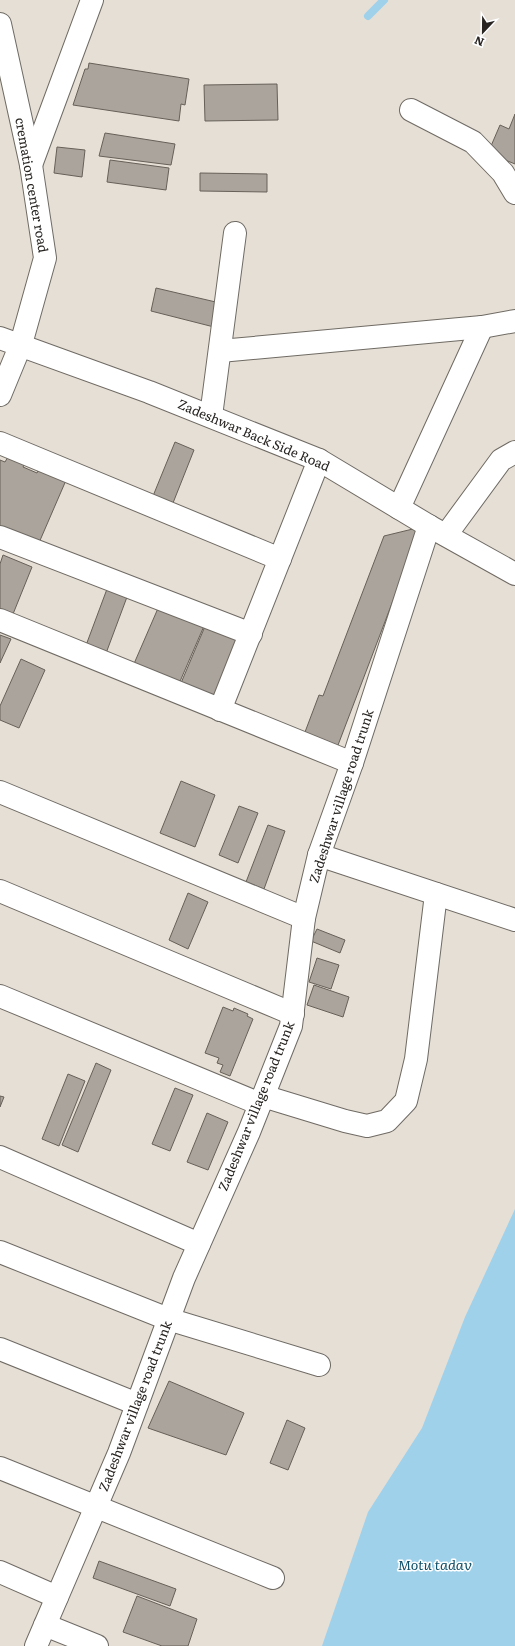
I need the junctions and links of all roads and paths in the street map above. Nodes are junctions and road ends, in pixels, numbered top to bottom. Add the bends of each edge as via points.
1 (92, 0) edge
2 (0, 24) edge
3 (411, 110) dead end
4 (30, 165) junction
5 (515, 193) edge
6 (235, 233) dead end
7 (515, 321) edge
8 (482, 327) junction
9 (0, 338) edge
10 (21, 344) junction
11 (220, 352) junction
12 (0, 395) edge
13 (211, 416) junction
14 (0, 443) edge
15 (515, 452) edge
16 (319, 460) junction
17 (399, 508) junction
18 (438, 531) junction
19 (0, 537) edge
20 (280, 559) junction
21 (515, 574) edge
22 (0, 620) edge
23 (251, 634) junction
24 (220, 710) junction
25 (352, 763) junction
26 (0, 792) edge
27 (319, 855) junction
28 (0, 891) edge
29 (436, 894) junction
30 (304, 918) junction
31 (515, 920) edge
32 (0, 996) edge
33 (293, 1014) junction
34 (261, 1100) junction
35 (0, 1157) edge
36 (199, 1244) junction
37 (0, 1252) edge
38 (168, 1319) junction
39 (0, 1349) edge
40 (319, 1365) dead end
41 (137, 1404) junction
42 (0, 1468) edge
43 (96, 1507) junction
44 (0, 1572) edge
45 (273, 1578) dead end
46 (57, 1597) junction
47 (45, 1624) junction
48 (36, 1646) edge
49 (97, 1646) edge

1 - 4 street
2 - 4 street, cremation center road
3 - 5 street via 473,142 503,173
4 - 10 street, cremation center road via 45,258
6 - 11 street
7 - 8 street
8 - 11 street
8 - 17 street
9 - 10 street, Zadeshwar Back Side Road
10 - 12 street, cremation center road
10 - 13 street, Zadeshwar Back Side Road
11 - 13 street
13 - 16 street, Zadeshwar Back Side Road
14 - 20 street
15 - 18 street, Zadeshwar village road trunk via 501,460
16 - 17 street, Zadeshwar Back Side Road
16 - 20 street
17 - 18 street, Zadeshwar Back Side Road
18 - 21 street, Zadeshwar Back Side Road
18 - 25 street, Zadeshwar village road trunk
19 - 23 street
20 - 23 street
22 - 24 street
23 - 24 street
24 - 25 street
25 - 27 street, Zadeshwar village road trunk
26 - 30 street
27 - 29 street
27 - 30 street, Zadeshwar village road trunk
28 - 33 street
29 - 31 street
29 - 34 street via 416,1059 406,1101 387,1121 367,1126
30 - 33 street, Zadeshwar village road trunk
32 - 34 street
33 - 34 street, Zadeshwar village road trunk via 291,1026
34 - 36 street, Zadeshwar village road trunk
35 - 36 street
36 - 38 street, Zadeshwar village road trunk
37 - 38 street
38 - 40 street
38 - 41 street, Zadeshwar village road trunk
39 - 41 street
41 - 43 street, Zadeshwar village road trunk
42 - 43 street
43 - 45 street
43 - 46 street, Zadeshwar village road trunk
44 - 46 street
46 - 47 street, Zadeshwar village road trunk
47 - 48 street, Zadeshwar village road trunk
47 - 49 street

